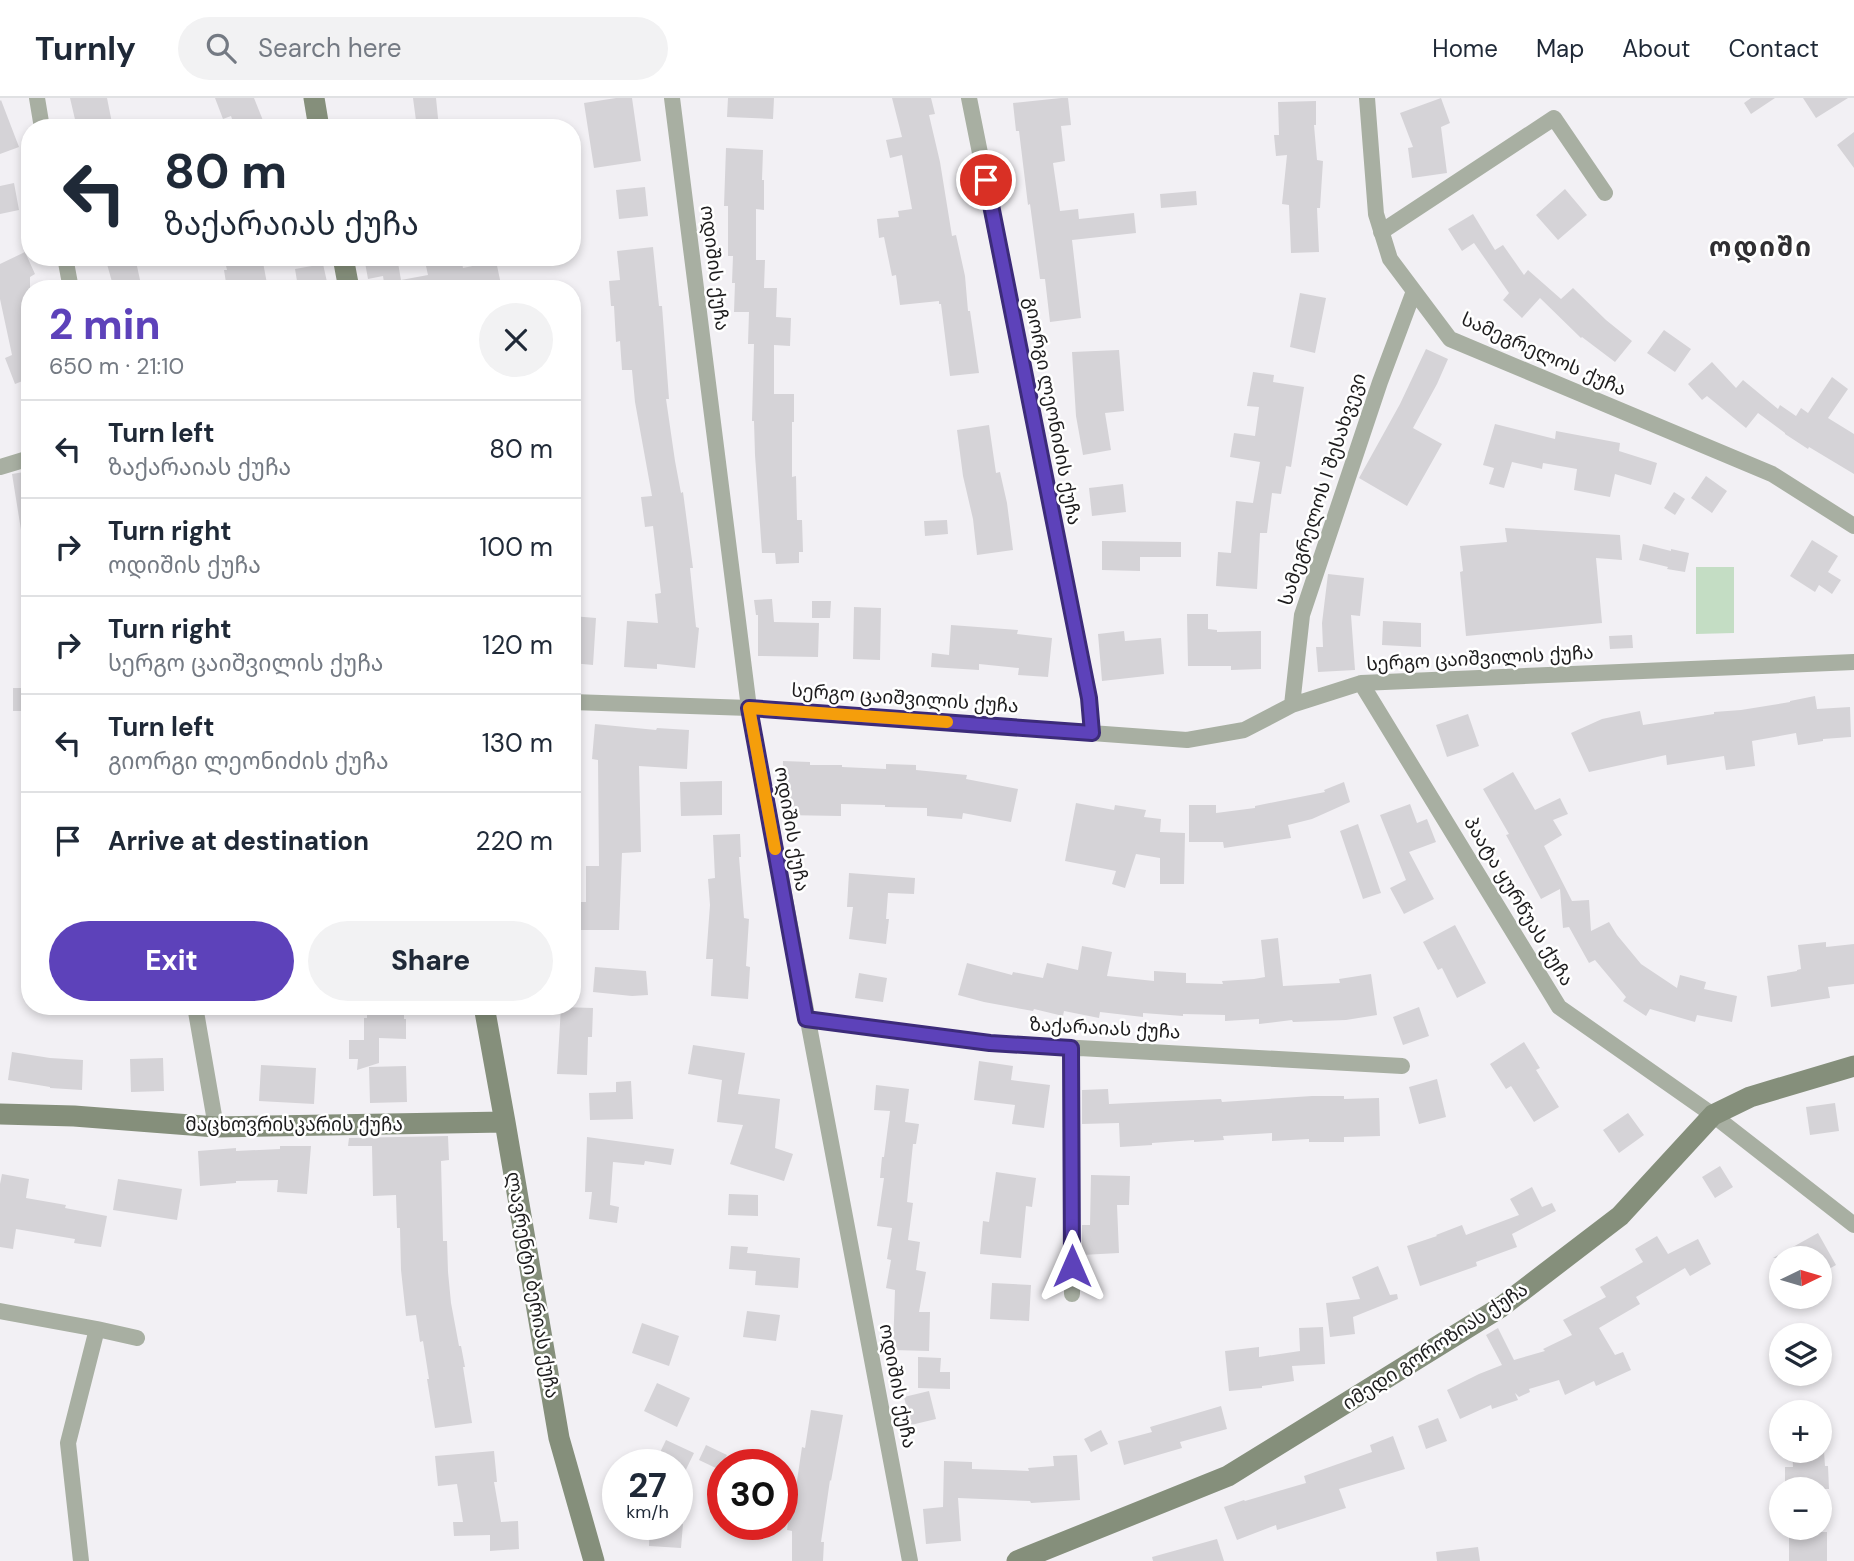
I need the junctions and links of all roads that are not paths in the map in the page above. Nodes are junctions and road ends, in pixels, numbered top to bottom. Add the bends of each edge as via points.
1 (37, 98) edge
2 (314, 98) edge
3 (672, 98) edge
4 (970, 98) edge
5 (1367, 98) edge
6 (40, 119) edge
7 (318, 119) edge
8 (1605, 193) dead end
9 (1381, 232) junction
10 (1414, 291) junction
11 (21, 461) edge
12 (0, 467) edge
13 (1854, 526) edge
14 (1854, 662) edge
15 (1361, 683) junction
16 (581, 702) edge
17 (1292, 705) junction
18 (749, 708) junction
19 (1092, 733) junction
20 (197, 1015) edge
21 (486, 1015) edge
22 (806, 1019) junction
23 (1071, 1048) junction
24 (1402, 1066) dead end
25 (1854, 1066) edge
26 (0, 1114) edge
27 (1713, 1115) junction
28 (505, 1122) junction
29 (216, 1127) junction
30 (1854, 1225) edge
31 (1072, 1294) dead end
32 (0, 1311) edge
33 (97, 1329) junction
34 (137, 1338) dead end
35 (81, 1561) edge
36 (594, 1561) edge
37 (910, 1561) edge
38 (1017, 1561) edge

1 - 6 street
2 - 7 street
3 - 18 street, ოდიშის ქუჩა
4 - 19 street, გიორგი ლეონიძის ქუჩა via 1089,698
5 - 9 street, სამეგრელოს ქუჩა
8 - 9 street via 1555,118
9 - 10 street, სამეგრელოს ქუჩა via 1390,259
10 - 13 street, სამეგრელოს ქუჩა via 1450,338 1772,474
10 - 17 street, სამეგრელოს I შესახვევი via 1302,615
11 - 12 street
14 - 15 street, სერგო ცაიშვილის ქუჩა
15 - 17 street, სერგო ცაიშვილის ქუჩა
15 - 27 street, პაატა ყურწუას ქუჩა via 1559,1007
16 - 18 street, სერგო ცაიშვილის ქუჩა
17 - 19 street, სერგო ცაიშვილის ქუჩა via 1244,730 1187,740
18 - 19 street, სერგო ცაიშვილის ქუჩა
18 - 22 street, ოდიშის ქუჩა
20 - 29 street
21 - 28 street, ლავრენტი ბერიას ქუჩა
22 - 23 street, ზაქარაიას ქუჩა via 990,1043
22 - 37 street, ოდიშის ქუჩა
23 - 24 street, ზაქარაიას ქუჩა
23 - 31 street
25 - 27 street, იმედი გოროზიას ქუჩა via 1750,1097
26 - 29 street, მაცხოვრისკარის ქუჩა
27 - 30 street, პაატა ყურწუას ქუჩა
27 - 38 street, იმედი გოროზიას ქუჩა via 1620,1216 1501,1307 1228,1476
28 - 29 street, მაცხოვრისკარის ქუჩა
28 - 36 street, ლავრენტი ბერიას ქუჩა via 559,1438
32 - 33 street
33 - 34 street
33 - 35 street via 68,1443

